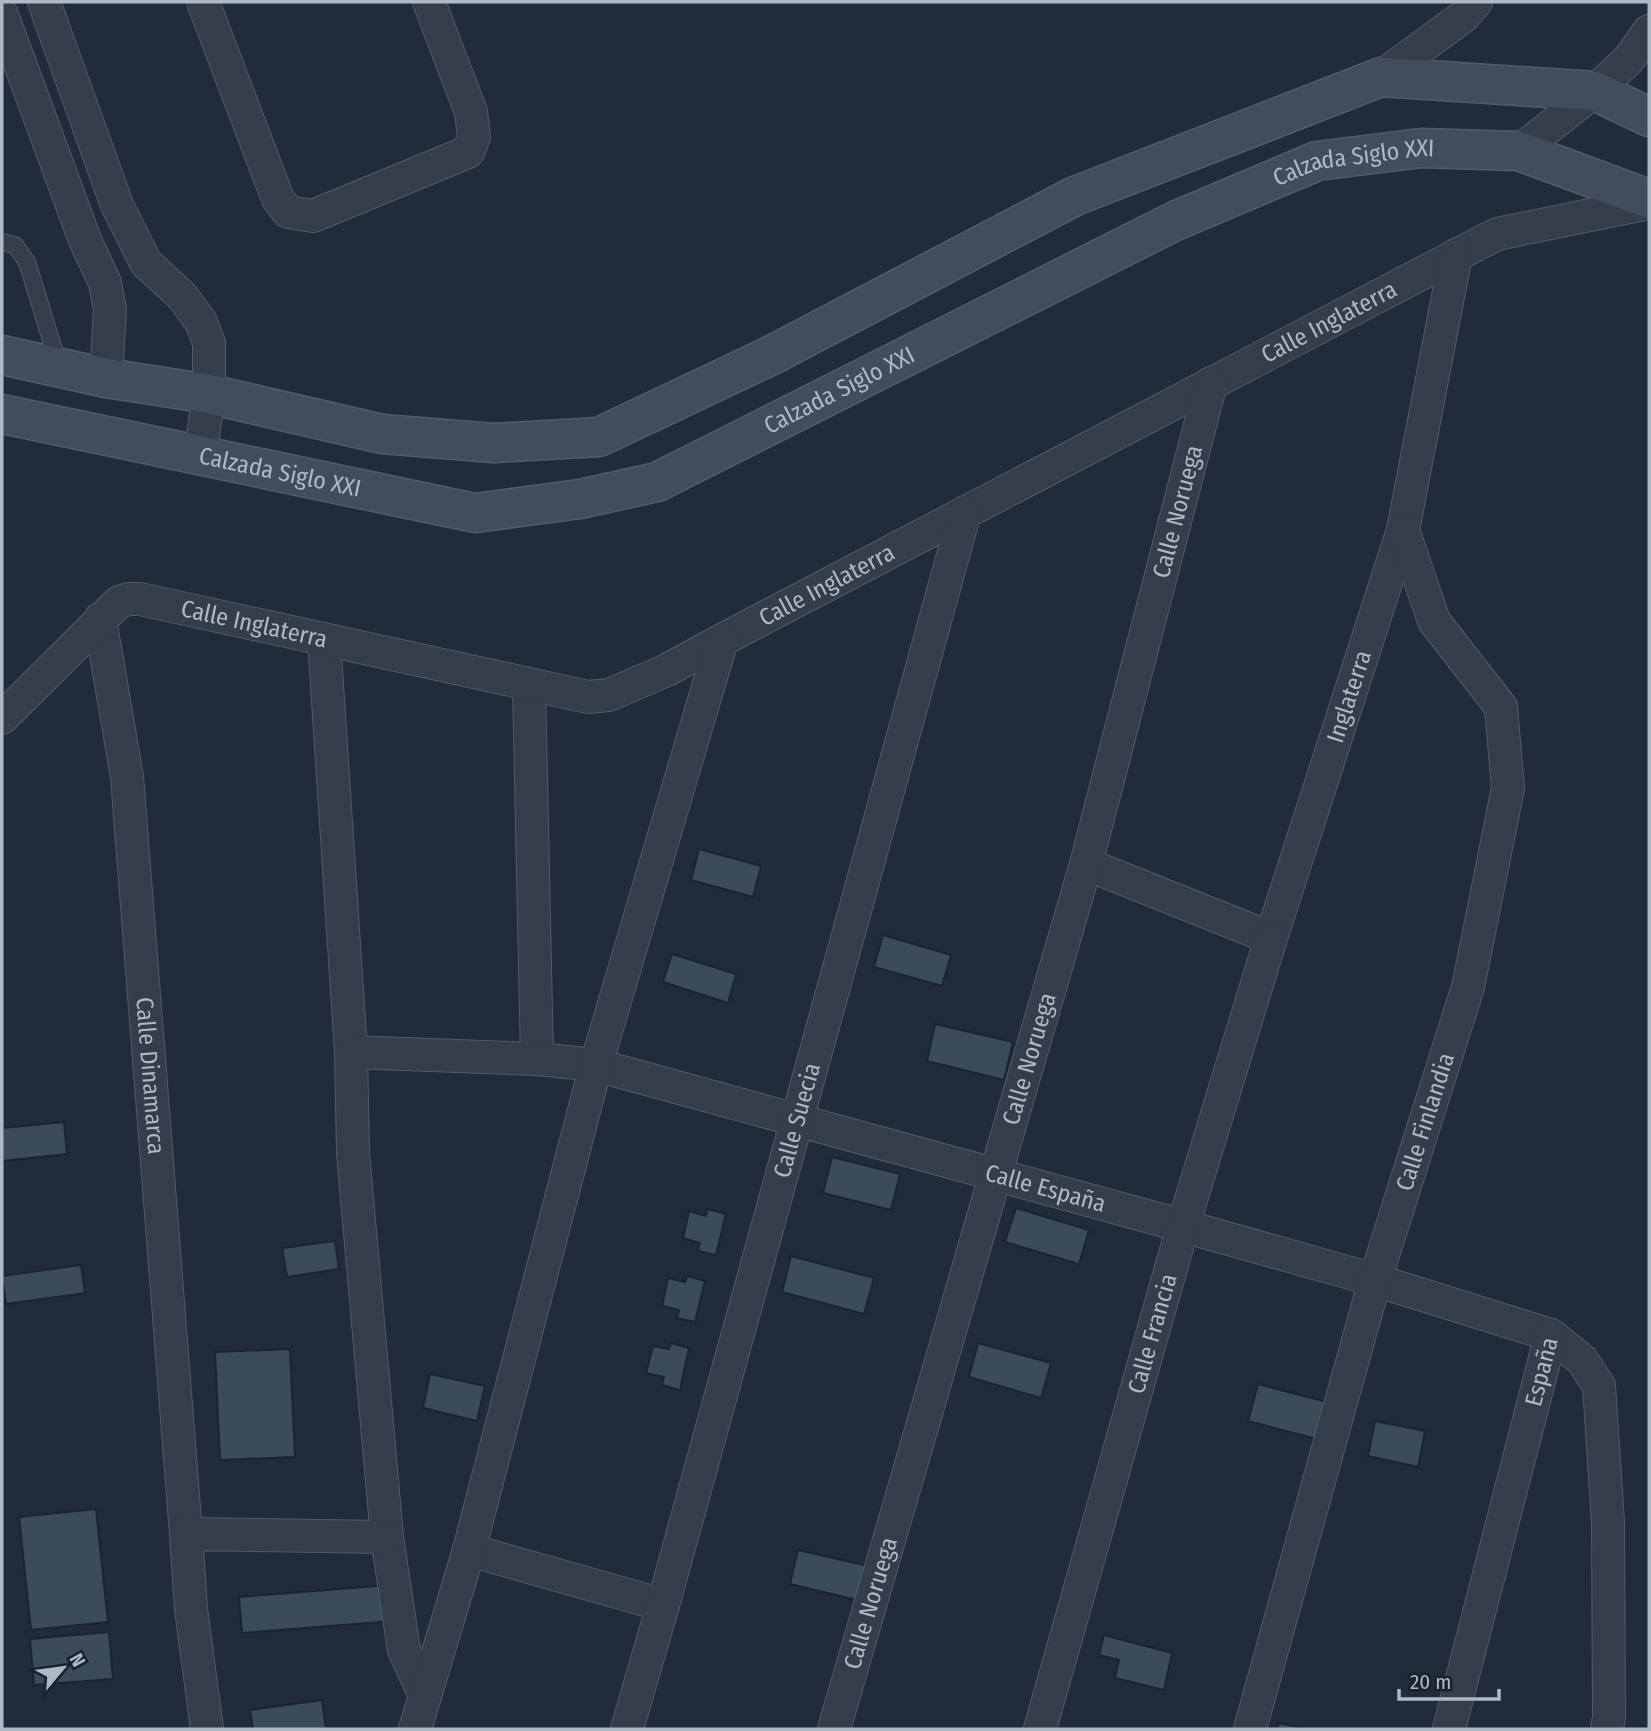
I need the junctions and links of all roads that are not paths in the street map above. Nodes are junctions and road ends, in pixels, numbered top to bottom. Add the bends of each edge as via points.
1 (44, 2) edge
2 (203, 2) edge
3 (429, 2) edge
4 (1476, 2) edge
5 (2, 15) edge
6 (1649, 31) edge
7 (1381, 76) junction
8 (1595, 91) junction
9 (1649, 117) edge
10 (1519, 151) junction
11 (1649, 201) edge
12 (2, 242) edge
13 (1456, 255) junction
14 (146, 262) junction
15 (104, 283) junction
16 (2, 355) edge
17 (60, 368) junction
18 (106, 378) junction
19 (1211, 383) junction
20 (209, 394) junction
21 (2, 414) edge
22 (200, 456) junction
23 (965, 512) junction
24 (1404, 530) junction
25 (100, 619) junction
26 (324, 639) junction
27 (722, 640) junction
28 (530, 685) junction
29 (2, 718) edge
30 (1086, 864) junction
31 (1271, 938) junction
32 (351, 1052) junction
33 (537, 1059) junction
34 (596, 1065) junction
35 (796, 1119) junction
36 (994, 1175) junction
37 (1183, 1226) junction
38 (1375, 1280) junction
39 (1551, 1335) junction
40 (186, 1534) junction
41 (387, 1537) junction
42 (469, 1550) junction
43 (663, 1605) junction
44 (425, 1696) junction
45 (206, 1729) edge
46 (415, 1729) edge
47 (627, 1729) edge
48 (834, 1729) edge
49 (1040, 1729) edge
50 (1250, 1729) edge
51 (1448, 1729) edge
52 (1607, 1729) edge

1 - 14 street via 117,205
2 - 3 street via 278,199 288,212 313,216 468,152 474,137 471,112
4 - 7 street via 1464,16
5 - 15 street
6 - 8 street via 1629,59
7 - 8 main road
7 - 20 main road via 1075,195 769,356 599,437 494,443 382,434
8 - 9 main road
8 - 10 street
10 - 11 main road, Calzada Siglo XXI
10 - 22 main road, Calzada Siglo XXI via 1421,148 1317,160 1175,221 657,482 580,499 475,513
11 - 13 street, Calle Inglaterra via 1497,234
12 - 17 lane via 15,245 27,262
13 - 19 street, Calle Inglaterra
13 - 24 street, Inglaterra
14 - 15 street
14 - 20 street via 182,296 201,322 209,342
15 - 18 street via 110,310
16 - 17 main road
17 - 18 main road
18 - 20 main road
19 - 23 street, Calle Inglaterra
19 - 30 street, Calle Noruega
20 - 22 street
21 - 22 main road, Calzada Siglo XXI
23 - 27 street, Calle Inglaterra
23 - 35 street, Calle Suecia
24 - 31 street, Inglaterra
24 - 38 street, Calle Finlandia via 1434,621 1501,707 1508,788 1468,987
25 - 26 street, Calle Inglaterra via 130,598
25 - 29 street, Calle Inglaterra
25 - 40 street, Calle Dinamarca via 127,777
26 - 28 street, Calle Inglaterra
26 - 32 street
27 - 28 street, Calle Inglaterra via 609,695 587,697
27 - 34 street
28 - 33 street
30 - 31 street
30 - 36 street, Calle Noruega
31 - 37 street, Calle Francia
32 - 33 street, Calle España
32 - 41 street via 353,1153
33 - 34 street, Calle España
34 - 35 street, Calle España
34 - 42 street
35 - 36 street, Calle España
35 - 43 street, Calle Suecia
36 - 37 street, Calle España
36 - 48 street, Calle Noruega
37 - 38 street, Calle España
37 - 49 street, Calle Francia
38 - 39 street, Calle España
38 - 50 street, Calle Finlandia
39 - 51 street, España
39 - 52 street, España via 1583,1360 1599,1386 1608,1522
40 - 41 street
40 - 45 street, Calle Dinamarca
41 - 44 street via 404,1650
42 - 43 street
42 - 44 street
43 - 47 street, Calle Suecia
44 - 46 street

